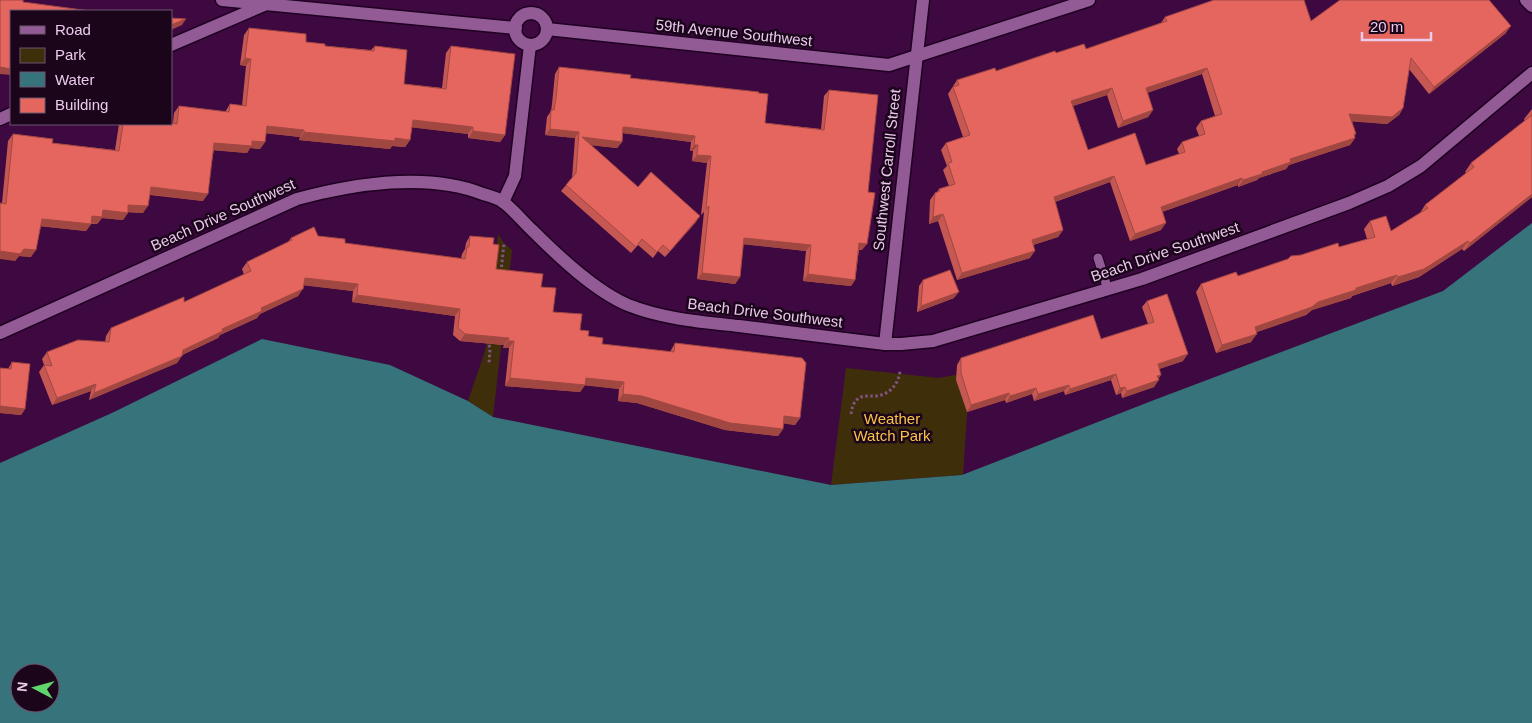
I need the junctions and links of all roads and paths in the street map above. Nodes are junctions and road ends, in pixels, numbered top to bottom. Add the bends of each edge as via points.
1 (222, 0) edge
2 (534, 0) edge
3 (923, 0) edge
4 (1089, 0) edge
5 (1526, 0) edge
6 (266, 4) junction
7 (1532, 6) edge
8 (533, 14) junction
9 (516, 28) junction
10 (547, 30) junction
11 (530, 46) junction
12 (172, 47) edge
13 (916, 57) junction
14 (1532, 72) edge
15 (503, 202) junction
16 (504, 243) dead end
17 (1098, 258) dead end
18 (501, 272) edge
19 (1108, 290) junction
20 (0, 333) edge
21 (487, 337) edge
22 (885, 344) junction
23 (489, 363) dead end
24 (900, 371) dead end
25 (851, 414) dead end

1 - 6 main road
2 - 8 main road
3 - 13 main road, Southwest Carroll Street
4 - 13 main road, 59th Avenue Southwest
5 - 7 main road
6 - 9 main road
6 - 12 main road
8 - 9 main road via 520,18
8 - 10 main road via 543,18
9 - 11 main road via 517,37
10 - 11 main road via 539,44
10 - 13 main road, 59th Avenue Southwest via 889,65
11 - 15 main road via 515,176
13 - 22 main road, Southwest Carroll Street
14 - 19 main road, Beach Drive Southwest via 1421,166 1388,186 1349,204
15 - 20 main road, Beach Drive Southwest via 471,189 444,184 390,182 329,190 297,199
15 - 22 main road, Beach Drive Southwest via 585,278 612,297 642,310 699,322
16 - 18 path
17 - 19 lane
19 - 22 main road, Beach Drive Southwest via 933,341
21 - 23 path
24 - 25 path via 897,384 883,395 860,397 853,404

